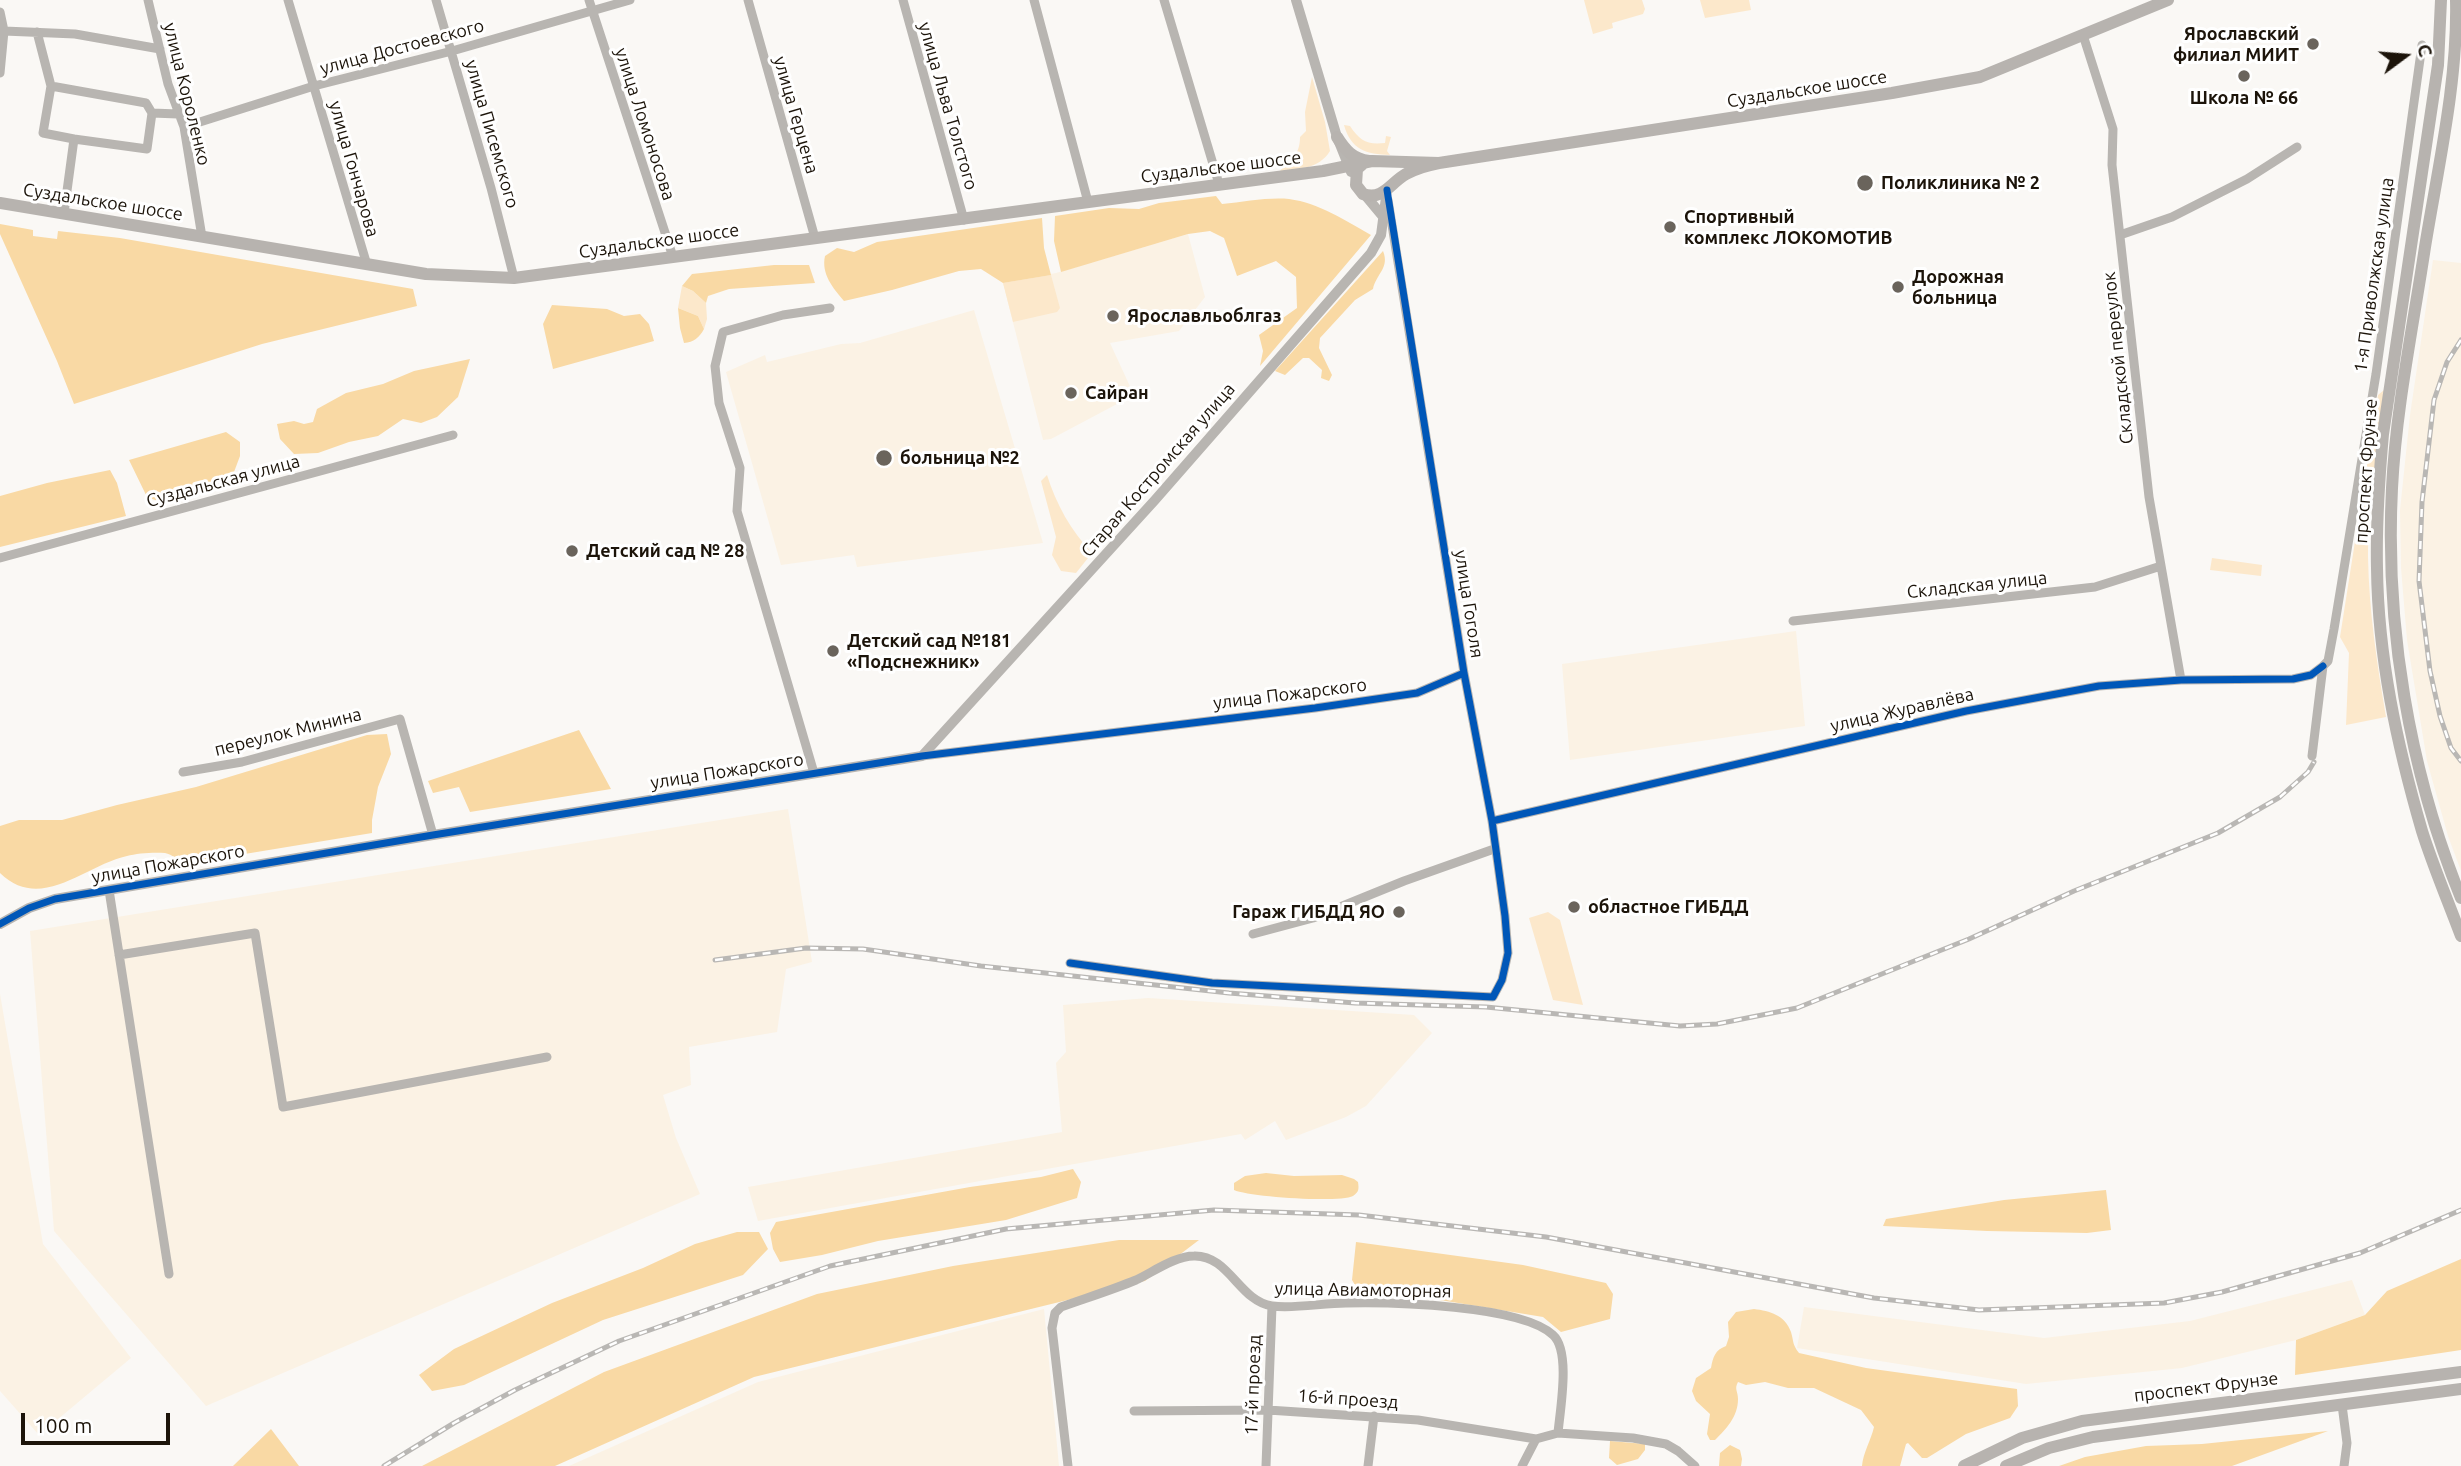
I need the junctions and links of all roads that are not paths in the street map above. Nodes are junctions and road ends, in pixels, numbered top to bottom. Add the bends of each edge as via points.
1 (148, 0) edge
2 (288, 0) edge
3 (436, 0) edge
4 (589, 0) edge
5 (630, 0) edge
6 (748, 0) edge
7 (903, 0) edge
8 (1034, 0) edge
9 (1164, 0) edge
10 (1296, 0) edge
11 (2168, 0) edge
12 (2441, 0) edge
13 (2456, 0) edge
14 (592, 10) junction
15 (0, 12) edge
16 (4, 30) junction
17 (37, 32) junction
18 (2083, 34) junction
19 (2422, 45) dead end
20 (160, 50) junction
21 (452, 51) junction
22 (0, 73) edge
23 (51, 86) junction
24 (314, 86) junction
25 (152, 113) junction
26 (178, 114) junction
27 (184, 127) junction
28 (1337, 137) junction
29 (74, 139) junction
30 (2297, 148) dead end
31 (1369, 161) junction
32 (1439, 163) junction
33 (1349, 166) junction
34 (1324, 171) junction
35 (1219, 184) junction
36 (1356, 185) junction
37 (1388, 190) junction
38 (1365, 195) junction
39 (1088, 202) junction
40 (0, 203) edge
41 (64, 213) junction
42 (964, 219) junction
43 (1385, 219) junction
44 (1393, 234) junction
45 (2120, 235) junction
46 (202, 237) junction
47 (815, 237) junction
48 (673, 257) junction
49 (367, 265) junction
50 (514, 278) junction
51 (830, 308) dead end
52 (2376, 373) junction
53 (2391, 375) junction
54 (2406, 377) junction
55 (453, 435) dead end
56 (0, 558) edge
57 (2161, 566) junction
58 (1793, 621) dead end
59 (2323, 666) junction
60 (1464, 673) junction
61 (2181, 680) junction
62 (922, 755) junction
63 (2312, 756) dead end
64 (183, 772) dead end
65 (814, 773) junction
66 (1492, 821) junction
67 (433, 835) junction
68 (1494, 849) junction
69 (109, 890) junction
70 (2461, 898) edge
71 (0, 924) edge
72 (1253, 934) dead end
73 (2461, 936) edge
74 (119, 955) junction
75 (1070, 963) dead end
76 (547, 1057) dead end
77 (169, 1274) dead end
78 (1272, 1306) junction
79 (2461, 1372) edge
80 (2461, 1389) edge
81 (2342, 1405) junction
82 (1268, 1410) junction
83 (1134, 1412) dead end
84 (1374, 1416) junction
85 (1558, 1433) junction
86 (1536, 1439) junction
87 (1068, 1466) edge
88 (1266, 1466) edge
89 (1368, 1466) edge
90 (1522, 1466) edge
91 (1695, 1466) edge
92 (1964, 1466) edge
93 (2006, 1466) edge
94 (2344, 1466) edge

1 - 20 street, улица Короленко
2 - 24 street, улица Гончарова
3 - 21 street, улица Писемского
4 - 14 street, улица Ломоносова
5 - 14 street, улица Достоевского
6 - 47 street, улица Герцена
7 - 42 street, улица Льва Толстого
8 - 39 street
9 - 35 street
10 - 28 street
11 - 18 main road, Суздальское шоссе
12 - 53 main road, проспект Фрунзе via 2438,65
13 - 54 main road, проспект Фрунзе via 2452,71
14 - 21 street, улица Достоевского
14 - 48 street, улица Ломоносова
15 - 16 street
16 - 17 street
16 - 22 street
17 - 20 street via 75,34
17 - 23 street
18 - 32 main road, Суздальское шоссе via 1980,77
18 - 45 street, Складской переулок via 2113,130
19 - 52 street, 1-я Приволжская улица
20 - 26 street, улица Короленко
21 - 24 street, улица Достоевского
21 - 50 street, улица Писемского
23 - 25 street via 146,103
23 - 29 street via 43,133
24 - 27 street, улица Достоевского
24 - 49 street, улица Гончарова
25 - 26 street
25 - 29 street via 147,149
26 - 27 street, улица Короленко
27 - 46 street, улица Короленко
28 - 31 main road via 1350,154
28 - 33 street
28 - 34 street via 1337,157
29 - 41 street
30 - 45 street via 2172,217
31 - 32 main road, Суздальское шоссе
31 - 33 main road, Суздальское шоссе
31 - 36 main road via 1357,169
31 - 37 main road via 1389,171
32 - 37 main road, Суздальское шоссе via 1411,172
33 - 34 main road, Суздальское шоссе
33 - 36 street
34 - 35 main road, Суздальское шоссе
34 - 36 main road, Суздальское шоссе
35 - 39 main road, Суздальское шоссе
36 - 38 main road
37 - 38 main road via 1377,196
37 - 43 street, Старая Костромская улица
37 - 44 street, улица Гоголя
38 - 43 street, улица Гоголя
39 - 42 main road, Суздальское шоссе
40 - 41 main road, Суздальское шоссе
41 - 46 main road, Суздальское шоссе
42 - 47 main road, Суздальское шоссе
43 - 44 street, улица Гоголя
43 - 62 street, Старая Костромская улица via 1371,253 1156,500
44 - 60 street, улица Гоголя
45 - 57 street, Складской переулок
46 - 49 main road, Суздальское шоссе
47 - 48 main road, Суздальское шоссе
48 - 50 main road, Суздальское шоссе
49 - 50 main road, Суздальское шоссе via 426,274
51 - 65 street via 723,332 715,366 719,403 740,468 737,511
52 - 53 street
52 - 59 street, 1-я Приволжская улица via 2334,629
53 - 54 street
53 - 73 main road, проспект Фрунзе via 2378,493 2377,569 2388,691 2423,834
54 - 70 main road, проспект Фрунзе via 2392,486 2391,591 2414,742 2432,815
55 - 56 street, Суздальская улица
57 - 58 street, Складская улица via 2095,587
57 - 61 street, Складской переулок
59 - 61 street, улица Журавлёва via 2311,675 2292,678
59 - 63 street, 1-я Приволжская улица
60 - 62 street, улица Пожарского via 1417,693
60 - 66 street, улица Гоголя
61 - 66 street, улица Журавлёва via 2099,686 1966,711
62 - 65 street, улица Пожарского
64 - 67 street, переулок Минина via 242,762 400,719
65 - 67 street, улица Пожарского
66 - 68 street, улица Гоголя
67 - 69 street, улица Пожарского
68 - 72 street via 1313,918
68 - 75 street, улица Гоголя via 1508,953 1493,997 1212,983
69 - 71 street, улица Пожарского via 55,899
69 - 74 street
74 - 76 street via 255,933 283,1107
74 - 77 street
78 - 82 street, 17-й проезд
78 - 85 street, улица Авиамоторная via 1442,1305 1537,1325 1561,1346
78 - 87 street, улица Авиамоторная via 1253,1297 1212,1258 1195,1255 1061,1307 1052,1328
79 - 92 main road, проспект Фрунзе via 2082,1420 2022,1438
80 - 81 main road, проспект Фрунзе
81 - 93 main road, проспект Фрунзе via 2093,1437
81 - 94 street via 2347,1443
82 - 83 street, 16-й проезд
82 - 84 street, 16-й проезд
82 - 88 street, 17-й проезд
84 - 86 street, 16-й проезд
84 - 89 street
85 - 86 street, 16-й проезд
85 - 91 street, 16-й проезд via 1650,1440 1666,1444
86 - 90 street

